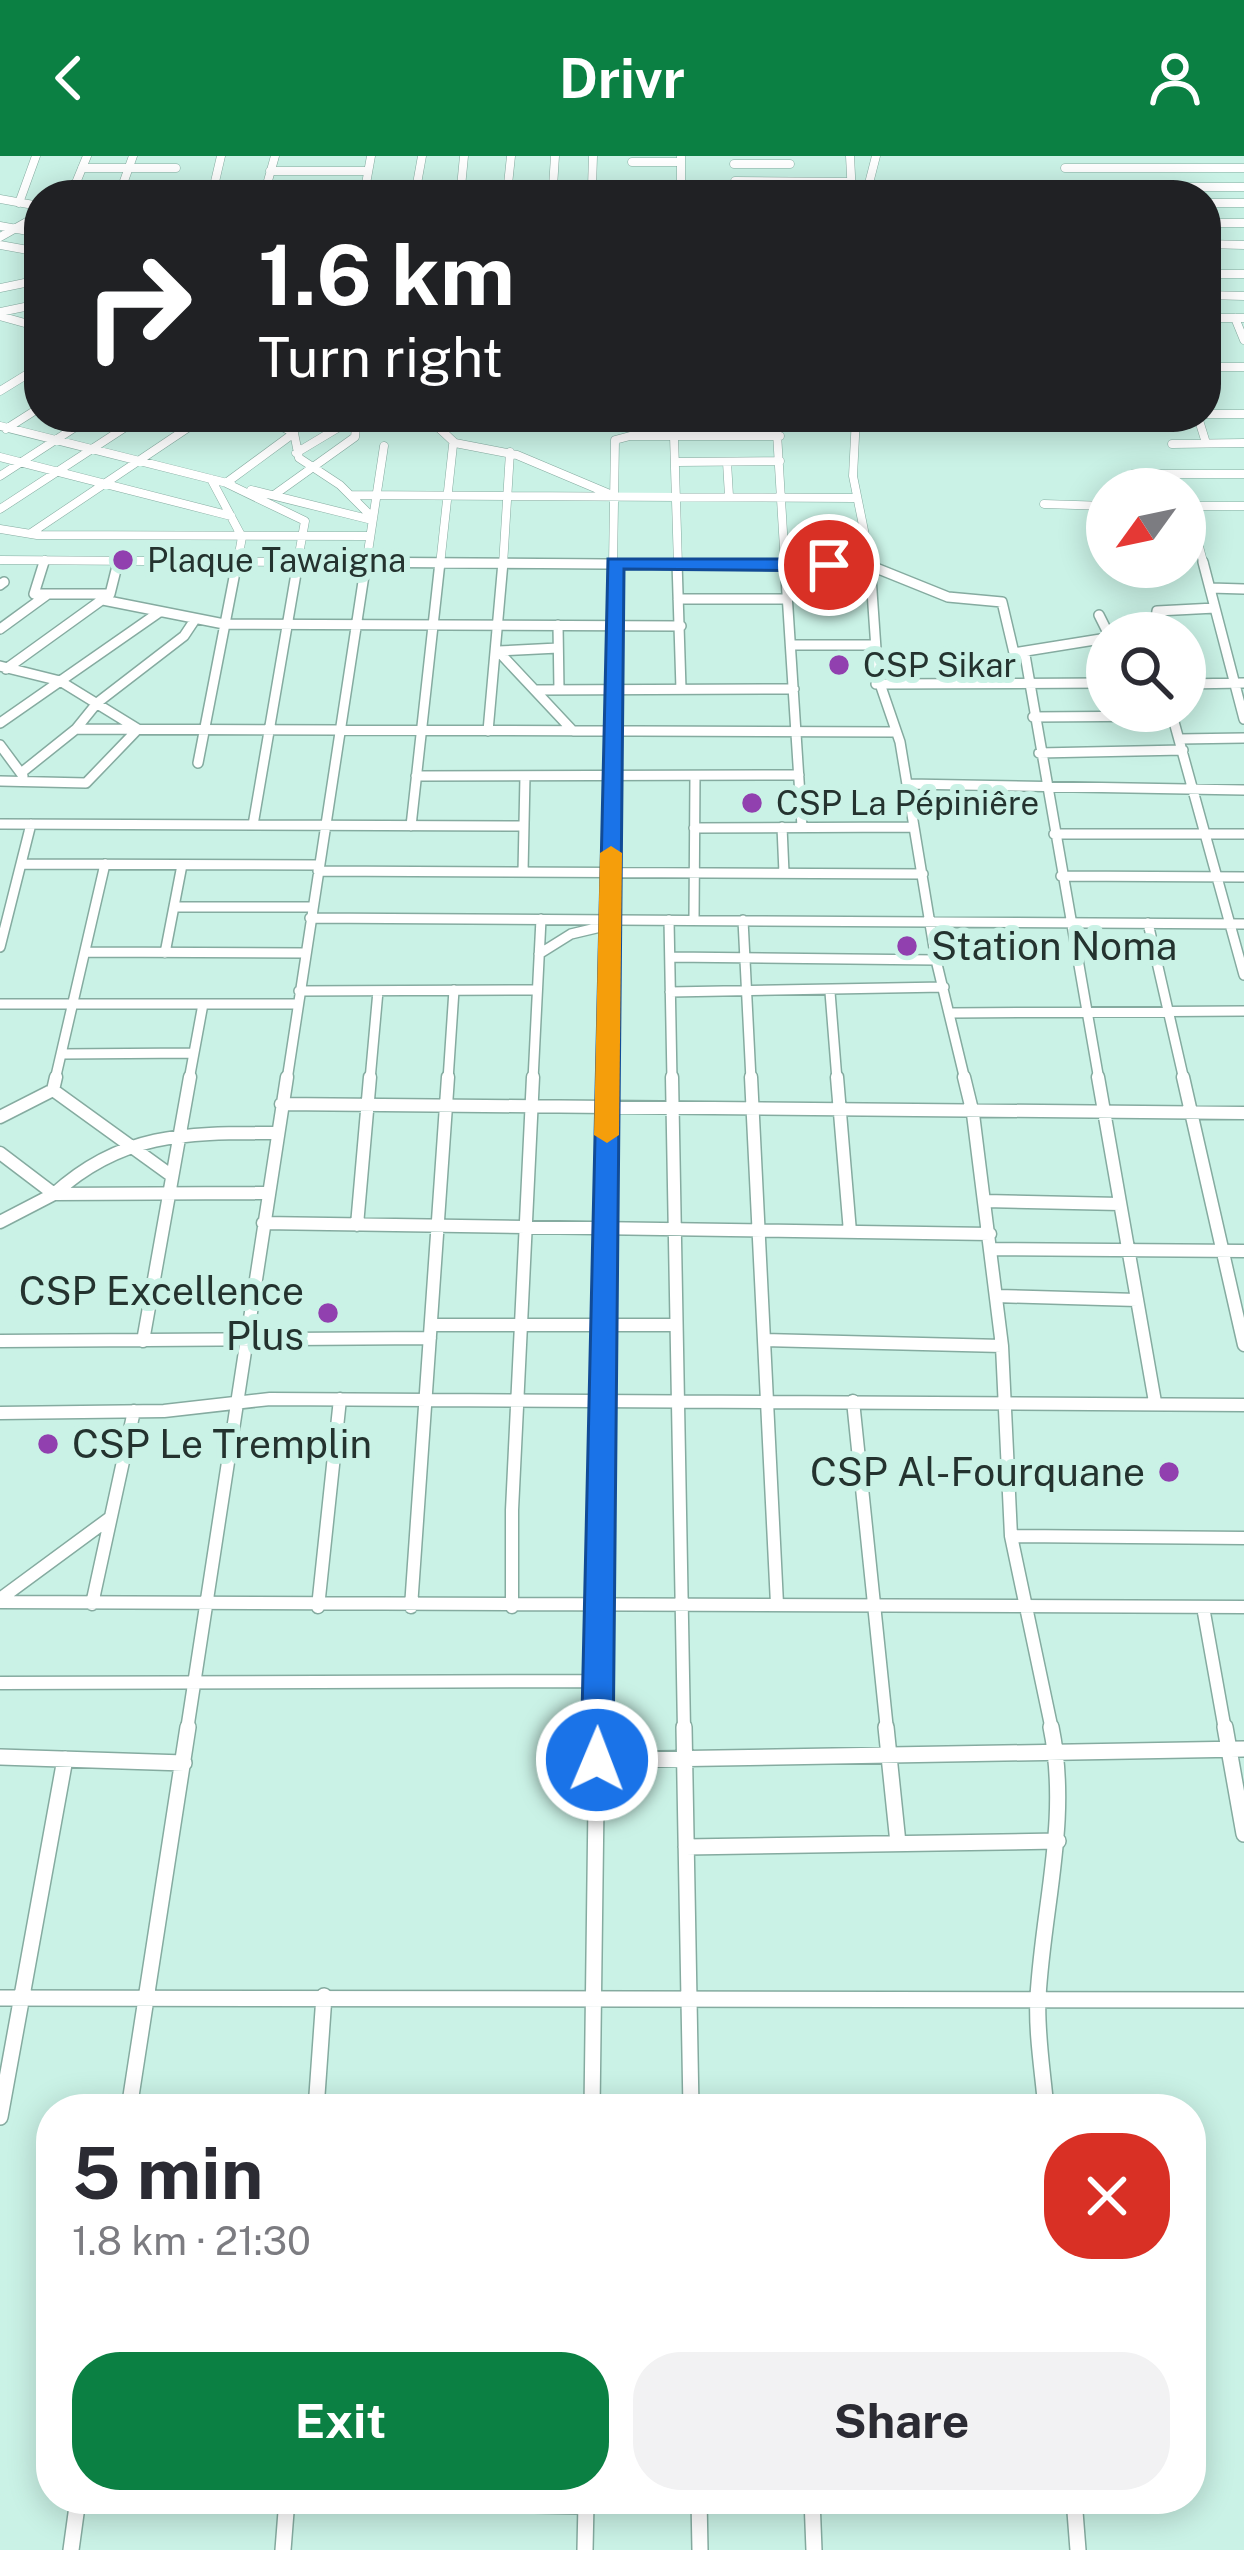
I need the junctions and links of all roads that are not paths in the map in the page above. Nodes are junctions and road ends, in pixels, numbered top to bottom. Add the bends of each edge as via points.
1 (87, 156) edge
2 (133, 156) edge
3 (180, 156) edge
4 (275, 156) edge
5 (371, 156) edge
6 (1060, 156) edge
7 (1117, 156) edge
8 (1209, 156) edge
9 (632, 159) edge
10 (681, 159) edge
11 (734, 160) edge
12 (790, 160) edge
13 (82, 168) junction
14 (129, 168) junction
15 (176, 168) junction
16 (1065, 168) junction
17 (1120, 168) junction
18 (1183, 168) junction
19 (1213, 168) junction
20 (1244, 168) edge
21 (270, 171) junction
22 (368, 171) junction
23 (77, 180) edge
24 (125, 180) edge
25 (172, 180) edge
26 (268, 180) edge
27 (366, 180) edge
28 (1068, 180) edge
29 (1187, 180) edge
30 (24, 189) edge
31 (0, 200) edge
32 (19, 203) junction
33 (24, 205) edge
34 (24, 223) edge
35 (0, 226) edge
36 (17, 229) junction
37 (24, 230) edge
38 (0, 241) edge
39 (1242, 244) edge
40 (1244, 258) edge
41 (1239, 318) edge
42 (1244, 340) edge
43 (3, 428) edge
44 (68, 432) edge
45 (119, 432) edge
46 (184, 432) edge
47 (330, 432) edge
48 (355, 432) edge
49 (441, 432) edge
50 (779, 432) edge
51 (859, 432) edge
52 (1204, 432) edge
53 (294, 433) joint
54 (674, 436) junction
55 (780, 436) junction
56 (56, 440) junction
57 (1172, 443) dead end
58 (1206, 443) junction
59 (1244, 443) edge
60 (453, 445) junction
61 (384, 446) dead end
62 (92, 449) junction
63 (296, 452) junction
64 (510, 452) junction
65 (0, 457) edge
66 (780, 461) junction
67 (21, 462) junction
68 (143, 462) junction
69 (677, 462) junction
70 (727, 462) junction
71 (313, 467) junction
72 (57, 472) junction
73 (1206, 474) edge
74 (1244, 474) edge
75 (0, 476) edge
76 (211, 479) junction
77 (226, 483) junction
78 (106, 485) junction
79 (274, 495) junction
80 (351, 495) junction
81 (376, 496) junction
82 (447, 496) junction
83 (507, 496) junction
84 (614, 496) junction
85 (677, 496) junction
86 (729, 496) junction
87 (782, 496) junction
88 (855, 498) junction
89 (1044, 504) dead end
90 (1086, 505) edge
91 (1206, 506) edge
92 (1244, 506) edge
93 (0, 509) edge
94 (231, 516) junction
95 (373, 519) junction
96 (0, 529) edge
97 (31, 533) junction
98 (302, 536) junction
99 (370, 536) junction
100 (242, 537) junction
101 (0, 560) edge
102 (45, 560) junction
103 (119, 560) junction
104 (236, 561) junction
105 (298, 561) junction
106 (366, 562) junction
107 (440, 562) junction
108 (501, 562) junction
109 (615, 563) junction
110 (676, 563) junction
111 (786, 564) junction
112 (871, 566) junction
113 (1206, 574) edge
114 (1210, 588) junction
115 (1244, 589) edge
116 (49, 594) junction
117 (106, 597) junction
118 (678, 599) junction
119 (788, 599) junction
120 (1215, 608) junction
121 (1157, 612) edge
122 (158, 613) junction
123 (194, 621) junction
124 (224, 623) junction
125 (287, 624) junction
126 (356, 624) junction
127 (433, 625) junction
128 (496, 625) junction
129 (558, 625) junction
130 (613, 626) junction
131 (681, 626) junction
132 (0, 629) edge
133 (1086, 641) edge
134 (792, 645) junction
135 (874, 646) junction
136 (559, 648) junction
137 (498, 651) junction
138 (1025, 655) junction
139 (2, 669) edge
140 (60, 681) junction
141 (1028, 682) junction
142 (876, 683) junction
143 (1086, 683) edge
144 (1239, 683) edge
145 (1206, 684) edge
146 (681, 689) junction
147 (794, 689) junction
148 (536, 690) junction
149 (560, 690) junction
150 (614, 690) junction
151 (97, 704) junction
152 (1086, 716) edge
153 (1033, 717) junction
154 (1244, 718) edge
155 (0, 723) edge
156 (76, 729) junction
157 (138, 729) junction
158 (204, 729) junction
159 (269, 730) junction
160 (340, 730) junction
161 (421, 730) junction
162 (488, 730) junction
163 (573, 731) junction
164 (613, 731) junction
165 (796, 732) junction
166 (895, 732) junction
167 (1177, 732) edge
168 (1244, 739) edge
169 (1181, 744) junction
170 (0, 745) edge
171 (1039, 753) junction
172 (198, 763) dead end
173 (416, 776) junction
174 (526, 776) junction
175 (612, 776) junction
176 (694, 776) junction
177 (799, 776) junction
178 (24, 777) junction
179 (0, 781) edge
180 (908, 784) junction
181 (1046, 788) junction
182 (1195, 789) junction
183 (1244, 790) edge
184 (0, 824) edge
185 (31, 824) junction
186 (253, 825) junction
187 (325, 825) junction
188 (411, 826) junction
189 (524, 826) junction
190 (782, 827) junction
191 (802, 827) junction
192 (913, 827) junction
193 (694, 828) junction
194 (1202, 833) junction
195 (1244, 833) edge
196 (1054, 834) junction
197 (21, 864) junction
198 (105, 864) junction
199 (182, 865) junction
200 (318, 868) junction
201 (523, 872) junction
202 (611, 872) junction
203 (694, 872) junction
204 (784, 873) junction
205 (923, 874) junction
206 (1061, 877) junction
207 (1215, 877) junction
208 (1244, 877) edge
209 (174, 907) junction
210 (311, 913) junction
211 (541, 919) junction
212 (669, 920) junction
213 (694, 920) junction
214 (743, 920) junction
215 (929, 921) junction
216 (1069, 921) junction
217 (610, 922) junction
218 (1148, 923) junction
219 (1228, 925) junction
220 (1244, 925) edge
221 (0, 947) edge
222 (85, 952) junction
223 (165, 953) junction
224 (305, 953) junction
225 (539, 954) junction
226 (670, 957) junction
227 (745, 957) junction
228 (937, 960) junction
229 (1244, 975) edge
230 (944, 987) junction
231 (454, 990) junction
232 (537, 990) junction
233 (378, 991) junction
234 (670, 992) junction
235 (747, 992) junction
236 (830, 992) junction
237 (297, 998) junction
238 (0, 1004) edge
239 (73, 1004) junction
240 (203, 1004) junction
241 (1167, 1011) junction
242 (1244, 1011) edge
243 (951, 1012) junction
244 (1085, 1012) junction
245 (194, 1053) junction
246 (61, 1054) junction
247 (53, 1090) junction
248 (281, 1105) junction
249 (368, 1105) junction
250 (446, 1106) junction
251 (532, 1107) junction
252 (607, 1107) junction
253 (672, 1108) junction
254 (753, 1108) junction
255 (842, 1109) junction
256 (1103, 1113) junction
257 (1191, 1113) junction
258 (1244, 1113) edge
259 (973, 1114) junction
260 (0, 1117) edge
261 (277, 1133) junction
262 (180, 1134) junction
263 (128, 1145) junction
264 (0, 1154) edge
265 (172, 1177) junction
266 (267, 1192) junction
267 (54, 1194) junction
268 (170, 1194) junction
269 (985, 1201) junction
270 (1120, 1204) junction
271 (0, 1222) edge
272 (262, 1223) junction
273 (357, 1225) junction
274 (438, 1226) junction
275 (526, 1227) junction
276 (605, 1228) junction
277 (675, 1229) junction
278 (759, 1231) junction
279 (850, 1232) junction
280 (990, 1234) junction
281 (991, 1249) junction
282 (1128, 1250) junction
283 (1222, 1251) junction
284 (1244, 1251) edge
285 (996, 1296) junction
286 (1137, 1300) junction
287 (521, 1325) junction
288 (604, 1325) junction
289 (676, 1325) junction
290 (430, 1332) junction
291 (244, 1340) junction
292 (764, 1340) junction
293 (0, 1341) edge
294 (143, 1341) junction
295 (1244, 1345) edge
296 (1002, 1346) junction
297 (340, 1400) junction
298 (426, 1400) junction
299 (517, 1400) junction
300 (603, 1400) junction
301 (678, 1400) junction
302 (1003, 1400) junction
303 (767, 1401) junction
304 (853, 1401) junction
305 (1155, 1402) junction
306 (235, 1403) junction
307 (1244, 1405) edge
308 (134, 1412) junction
309 (0, 1413) edge
310 (111, 1517) junction
311 (1011, 1536) junction
312 (1244, 1538) edge
313 (0, 1601) edge
314 (873, 1603) junction
315 (92, 1604) junction
316 (777, 1604) junction
317 (682, 1606) junction
318 (1025, 1606) junction
319 (206, 1607) junction
320 (318, 1607) junction
321 (411, 1607) junction
322 (512, 1607) junction
323 (599, 1607) junction
324 (1203, 1607) junction
325 (1244, 1607) edge
326 (598, 1681) junction
327 (0, 1683) edge
328 (195, 1683) junction
329 (1236, 1749) edge
330 (1057, 1751) junction
331 (889, 1755) junction
332 (0, 1757) edge
333 (65, 1759) junction
334 (685, 1759) junction
335 (597, 1760) junction
336 (184, 1762) junction
337 (1244, 1834) edge
338 (1058, 1841) junction
339 (898, 1844) junction
340 (686, 1846) junction
341 (324, 1996) junction
342 (593, 1997) junction
343 (0, 1998) edge
344 (22, 1998) junction
345 (689, 1998) junction
346 (1038, 1999) junction
347 (1244, 2000) edge
348 (143, 2001) junction
349 (131, 2094) edge
350 (317, 2094) edge
351 (592, 2094) edge
352 (691, 2094) edge
353 (1045, 2094) edge
354 (0, 2117) edge
355 (76, 2514) edge
356 (286, 2514) edge
357 (586, 2514) edge
358 (699, 2514) edge
359 (813, 2514) edge
360 (1075, 2514) edge
361 (71, 2550) edge
362 (283, 2550) edge
363 (585, 2550) edge
364 (700, 2550) edge
365 (814, 2550) edge
366 (1078, 2550) edge

1 - 13 street
2 - 14 street
3 - 15 street
4 - 21 street
5 - 22 street
6 - 16 street
7 - 17 street
8 - 19 street
9 - 10 street
11 - 12 street
13 - 14 street
13 - 23 street
14 - 15 street
14 - 24 street
15 - 25 street
16 - 17 street
16 - 28 street
17 - 18 street
18 - 19 street
18 - 29 street
19 - 20 street
21 - 22 street
21 - 26 street
22 - 27 street
30 - 32 street
31 - 32 street
32 - 33 street
34 - 36 street
35 - 36 street
36 - 37 street
36 - 38 street
39 - 40 street
41 - 42 street
43 - 56 street
44 - 56 street
45 - 62 street
46 - 68 street
47 - 63 street
48 - 71 street
49 - 60 street
50 - 55 street
51 - 88 street
52 - 58 street
53 - 63 street
53 - 77 street
54 - 55 street
54 - 69 street
54 - 84 street via 615,440
55 - 66 street
56 - 62 street
56 - 67 street
57 - 58 street
58 - 59 street
60 - 64 street
60 - 82 street
61 - 81 street
62 - 68 street
62 - 72 street
63 - 71 street
64 - 83 street
64 - 84 street
65 - 67 street
66 - 70 street
66 - 87 street
67 - 72 street
67 - 75 street
68 - 76 street
68 - 78 street
69 - 70 street
69 - 85 street
70 - 86 street
71 - 79 street
71 - 80 street
72 - 78 street
72 - 93 street
73 - 74 street
76 - 77 street
76 - 94 street
77 - 79 street
77 - 98 street via 304,521
78 - 94 street
78 - 97 street
79 - 95 street
80 - 81 street
80 - 95 street
81 - 82 street
81 - 95 street
82 - 83 street
82 - 107 street
83 - 84 street
83 - 108 street
84 - 85 street
84 - 109 street
85 - 86 street
85 - 110 street
86 - 87 street
87 - 88 street
87 - 111 street
88 - 112 street
89 - 90 street
91 - 92 street
94 - 100 street
95 - 99 street
96 - 97 street
97 - 100 street
98 - 99 street
98 - 100 street
98 - 105 street
99 - 106 street
100 - 104 street
101 - 102 street
102 - 103 street
102 - 116 street via 34,594
103 - 104 street
103 - 117 street
104 - 105 street
104 - 124 street
105 - 106 street
105 - 125 street
106 - 107 street
106 - 126 street
107 - 108 street
107 - 127 street
108 - 109 street
108 - 128 street
109 - 110 street
109 - 130 street
110 - 111 street
110 - 118 street
111 - 112 street
111 - 119 street
112 - 135 street
112 - 138 street via 963,604 1002,602 1014,653
113 - 114 street
114 - 115 street
114 - 120 street
116 - 117 street
116 - 132 street
117 - 122 street
117 - 139 street
118 - 119 street
118 - 131 street
119 - 134 street
120 - 121 street
120 - 144 street
122 - 123 street
122 - 140 street
123 - 124 street
123 - 151 street
124 - 125 street
124 - 158 street
125 - 126 street
125 - 159 street
126 - 127 street
126 - 160 street
127 - 128 street
127 - 161 street
128 - 129 street
128 - 137 street
129 - 130 street
129 - 136 street
130 - 131 street
130 - 150 street
131 - 146 street
133 - 138 street
134 - 135 street
134 - 147 street
135 - 142 street
136 - 137 street
136 - 149 street
137 - 148 street
137 - 162 street
138 - 141 street
139 - 140 street
140 - 151 street
140 - 155 street
141 - 142 street
141 - 143 street
141 - 153 street
142 - 166 street
144 - 145 street
144 - 154 street
146 - 147 street
146 - 150 street
147 - 165 street
148 - 149 street
148 - 163 street
149 - 150 street
150 - 164 street
151 - 156 street
151 - 157 street
152 - 153 street
153 - 171 street
156 - 157 street
156 - 178 street
157 - 158 street
157 - 178 street via 86,783
158 - 159 street
158 - 172 street
159 - 160 street
159 - 186 street
160 - 161 street
160 - 187 street
161 - 162 street
161 - 173 street
162 - 163 street
163 - 164 street
164 - 165 street
164 - 175 street
165 - 166 street
165 - 177 street
166 - 180 street
167 - 169 street
168 - 169 street
169 - 171 street
169 - 182 street
170 - 178 street
171 - 181 street
173 - 174 street
173 - 188 street
174 - 175 street
174 - 189 street
175 - 176 street
175 - 202 street
176 - 177 street
176 - 193 street
177 - 191 street
178 - 179 street
180 - 181 street
180 - 192 street
181 - 182 street
181 - 196 street
182 - 183 street
182 - 194 street
184 - 185 street
185 - 186 street
185 - 197 street
186 - 187 street
187 - 188 street
187 - 200 street
188 - 189 street
189 - 201 street
190 - 191 street
190 - 193 street
190 - 204 street
191 - 192 street
192 - 205 street
193 - 203 street
194 - 195 street
194 - 196 street
194 - 207 street
196 - 206 street
197 - 198 street
197 - 221 street
198 - 199 street
198 - 222 street
199 - 200 street
199 - 209 street
200 - 201 street
200 - 210 street
201 - 202 street
202 - 203 street
202 - 217 street
203 - 204 street
203 - 213 street
204 - 205 street
205 - 215 street
206 - 207 street
206 - 216 street
207 - 208 street
207 - 219 street
209 - 210 street
209 - 223 street
210 - 211 street
210 - 224 street
211 - 217 street
211 - 225 street
212 - 213 street
212 - 217 street
212 - 226 street
213 - 214 street
214 - 215 street
214 - 227 street
215 - 216 street
215 - 228 street
216 - 218 street
216 - 244 street
217 - 225 street
217 - 252 street
218 - 219 street
218 - 241 street
219 - 220 street
219 - 229 street
222 - 223 street
222 - 239 street
223 - 224 street
224 - 237 street
225 - 232 street
226 - 227 street
226 - 234 street
227 - 228 street
227 - 235 street
228 - 230 street
230 - 236 street
230 - 243 street
231 - 232 street
231 - 233 street
231 - 250 street
232 - 251 street
233 - 237 street
233 - 249 street
234 - 235 street
234 - 253 street
235 - 236 street
235 - 254 street
236 - 255 street
237 - 240 street
237 - 248 street
238 - 239 street
239 - 240 street
239 - 246 street
240 - 245 street
241 - 242 street
241 - 244 street
241 - 257 street
243 - 244 street
243 - 259 street
244 - 256 street
245 - 246 street
245 - 262 street
246 - 247 street
247 - 260 street
247 - 263 street
248 - 249 street
248 - 261 street
249 - 250 street
249 - 273 street
250 - 251 street
250 - 274 street
251 - 252 street
251 - 275 street
252 - 253 street
252 - 276 street
253 - 254 street
253 - 277 street
254 - 255 street
254 - 278 street
255 - 259 street
255 - 279 street
256 - 257 street
256 - 259 street
256 - 270 street
257 - 258 street
257 - 283 street
259 - 269 street
261 - 262 street
261 - 266 street
262 - 263 street
262 - 265 street
263 - 265 street
263 - 267 street via 109,1150
264 - 267 street
265 - 268 street
266 - 268 street
266 - 272 street
267 - 268 street
267 - 271 street
268 - 294 street
269 - 270 street
269 - 280 street
270 - 282 street
272 - 273 street
272 - 291 street
273 - 274 street
274 - 275 street
274 - 290 street
275 - 276 street
275 - 287 street
276 - 277 street
276 - 288 street
277 - 278 street
277 - 289 street
278 - 279 street
278 - 292 street
279 - 280 street
280 - 281 street
281 - 282 street
281 - 285 street
282 - 283 street
282 - 286 street
283 - 284 street
283 - 295 street
285 - 286 street
285 - 296 street
286 - 305 street
287 - 288 street
287 - 290 street
287 - 299 street
288 - 289 street
288 - 300 street
289 - 301 street
290 - 291 street
290 - 298 street
291 - 294 street
291 - 306 street
292 - 296 street
292 - 303 street
293 - 294 street
296 - 302 street
297 - 298 street
297 - 306 street
297 - 320 street
298 - 299 street
298 - 321 street
299 - 300 street
299 - 322 street
300 - 301 street
300 - 323 street
301 - 303 street
301 - 317 street
302 - 304 street
302 - 305 street
302 - 311 street
303 - 304 street
303 - 316 street
304 - 314 street
305 - 307 street
306 - 308 street
306 - 319 street
308 - 309 street
308 - 310 street
310 - 313 street
310 - 315 street
311 - 312 street
311 - 318 street
313 - 315 street
314 - 316 street
314 - 318 street
314 - 331 street
315 - 319 street
316 - 317 street
317 - 323 street
317 - 334 street
318 - 324 street
318 - 330 street
319 - 320 street
319 - 328 street
320 - 321 street
321 - 322 street
322 - 323 street
323 - 326 street
324 - 325 street
324 - 329 street
326 - 328 street
326 - 335 street
327 - 328 street
328 - 336 street
329 - 330 street
329 - 337 street
330 - 331 street
330 - 338 street
331 - 334 street
331 - 339 street
332 - 333 street
333 - 336 street
333 - 344 street
334 - 335 street
334 - 340 street
335 - 342 street
336 - 348 street
338 - 339 street
338 - 346 street
339 - 340 street
340 - 345 street
341 - 342 street
341 - 348 street
341 - 350 street
342 - 345 street
342 - 351 street
343 - 344 street
344 - 348 street
344 - 354 street
345 - 346 street
345 - 352 street
346 - 347 street
346 - 353 street
348 - 349 street
355 - 361 street
356 - 362 street
357 - 363 street
358 - 364 street
359 - 365 street
360 - 366 street

